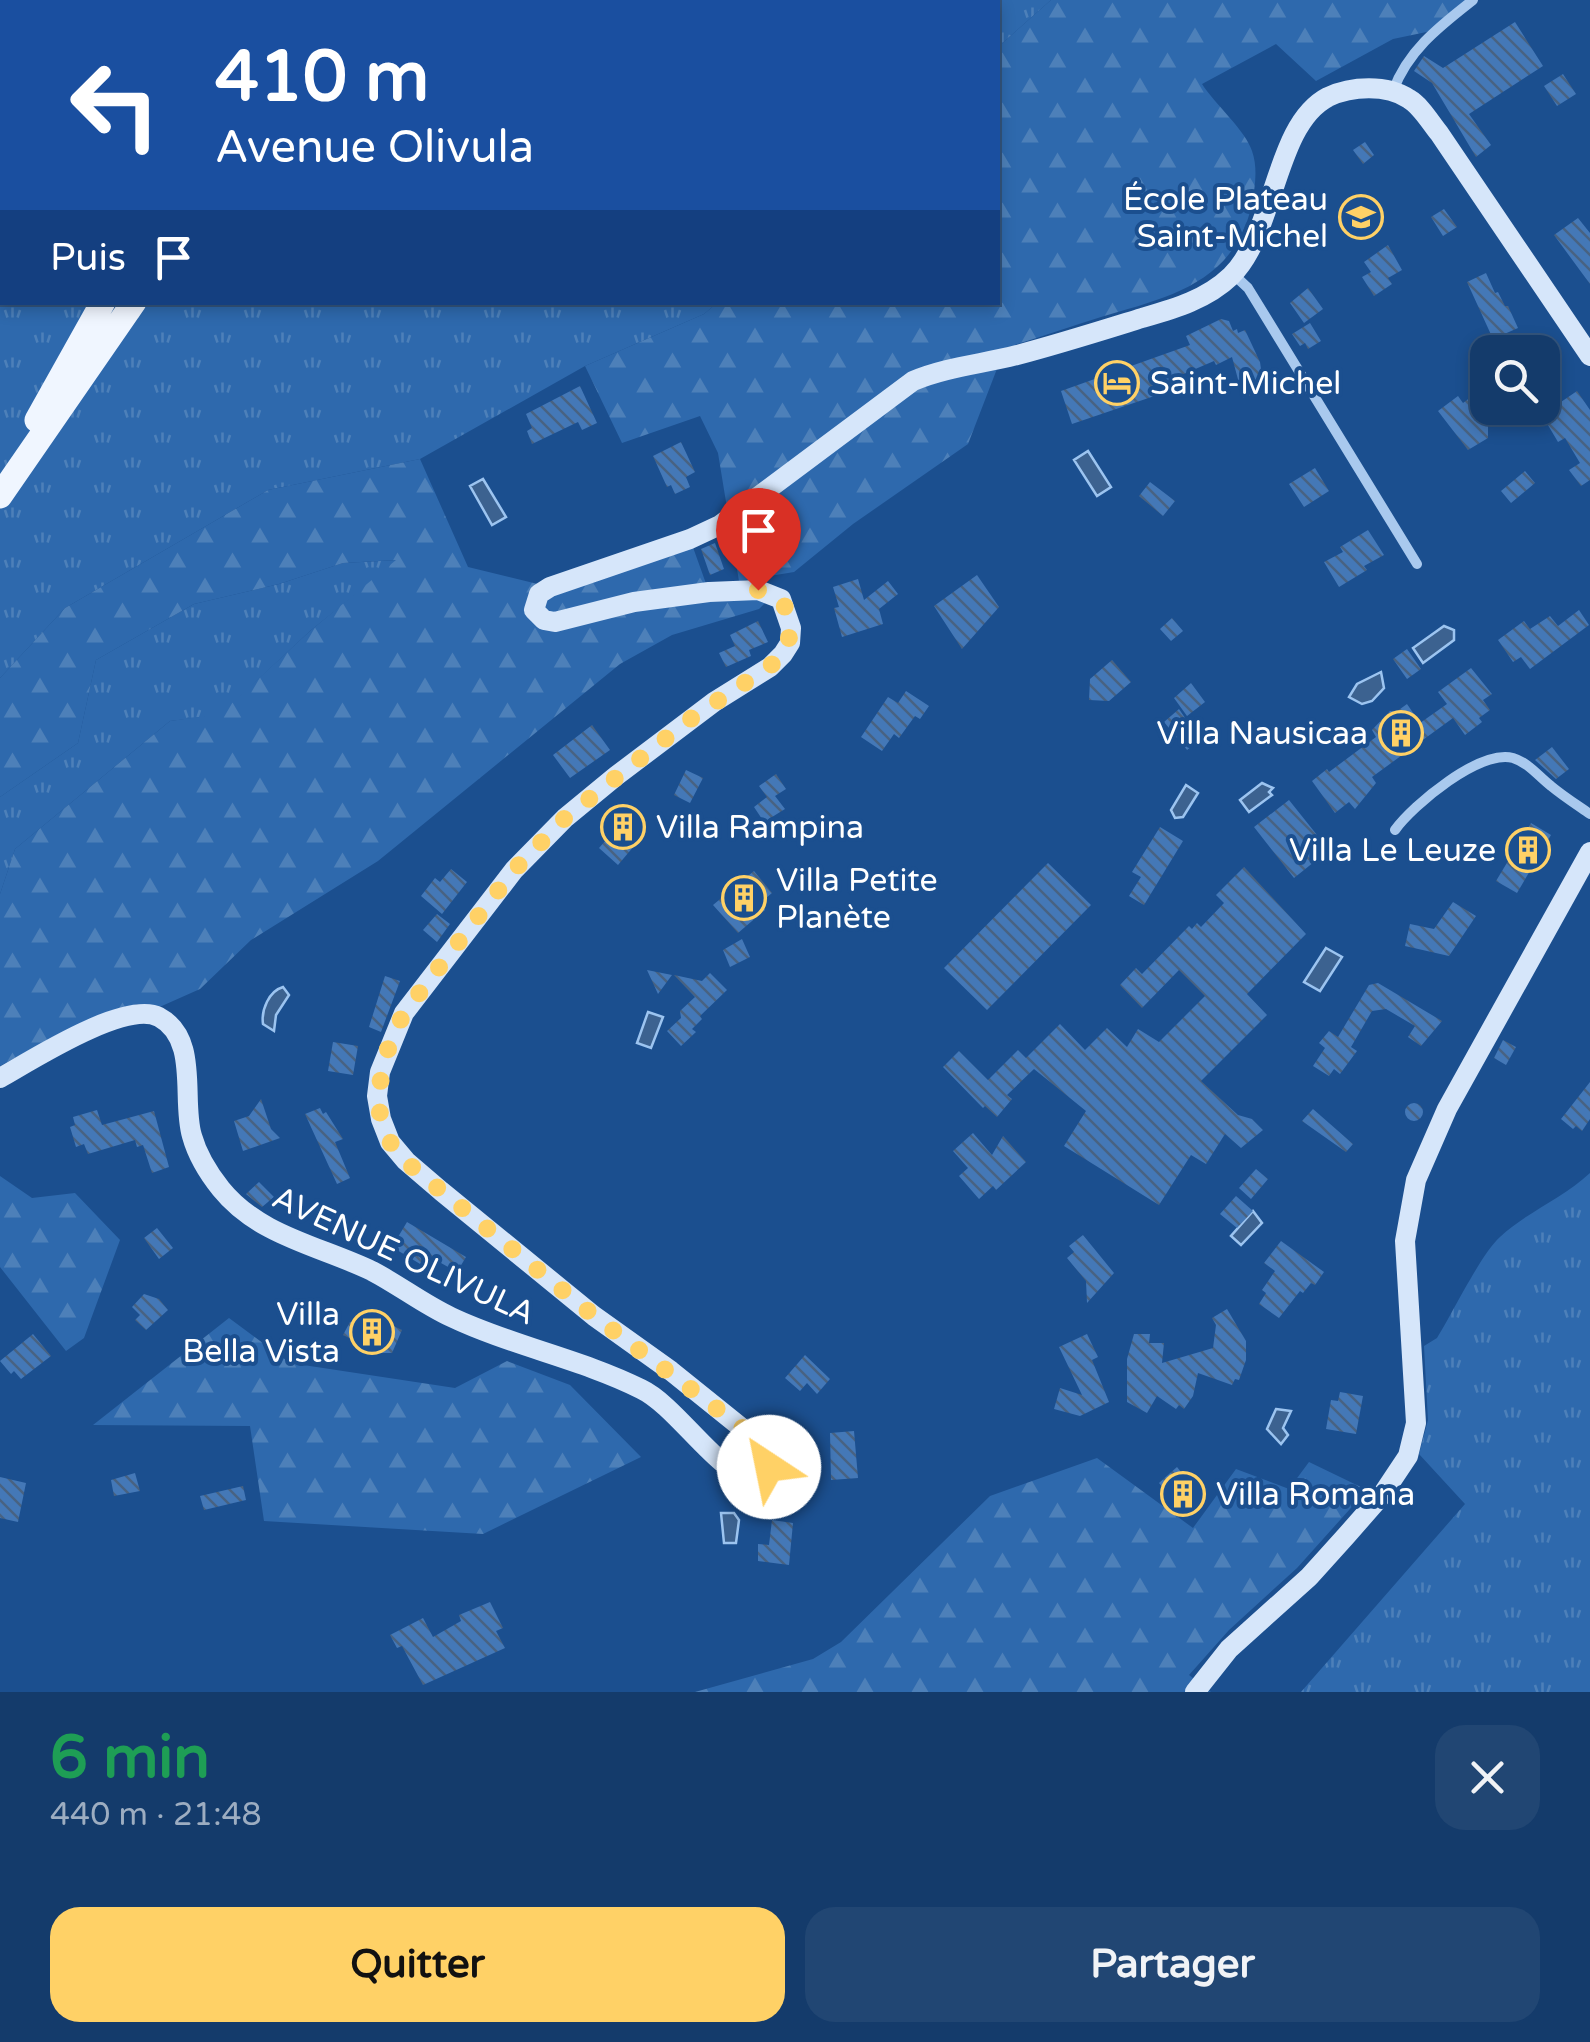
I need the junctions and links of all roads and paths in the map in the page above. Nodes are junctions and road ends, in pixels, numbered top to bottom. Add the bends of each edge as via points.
1 (1473, 0) edge
2 (1393, 91) junction
3 (1233, 274) junction
4 (101, 305) edge
5 (132, 305) edge
6 (1590, 356) edge
7 (1418, 564) dead end
8 (1590, 814) edge
9 (1395, 830) dead end
10 (1590, 852) edge
11 (0, 1078) edge
12 (1195, 1692) edge

1 - 2 street via 1412,54
2 - 3 street, AVENUE OLIVULA via 1339,93 1314,108 1285,157 1256,239
2 - 6 street via 1411,100 1440,133
3 - 7 street via 1248,288
3 - 11 street, AVENUE OLIVULA via 1203,296 1162,312 913,381 720,524 550,587 534,603 538,616 555,622 634,602 765,591 786,607 790,642 770,666 565,818 514,870 404,1013 380,1072 381,1119 406,1162 758,1441 768,1459 765,1474 748,1480 735,1474 642,1389 450,1317 372,1271 255,1220 222,1190 200,1154 182,1048 160,1018 120,1018
4 - 5 main road via 0,496
8 - 9 street via 1508,756 1472,766 1406,814
10 - 12 street via 1447,1109 1416,1180 1405,1242 1416,1423 1408,1456 1310,1577 1229,1649

